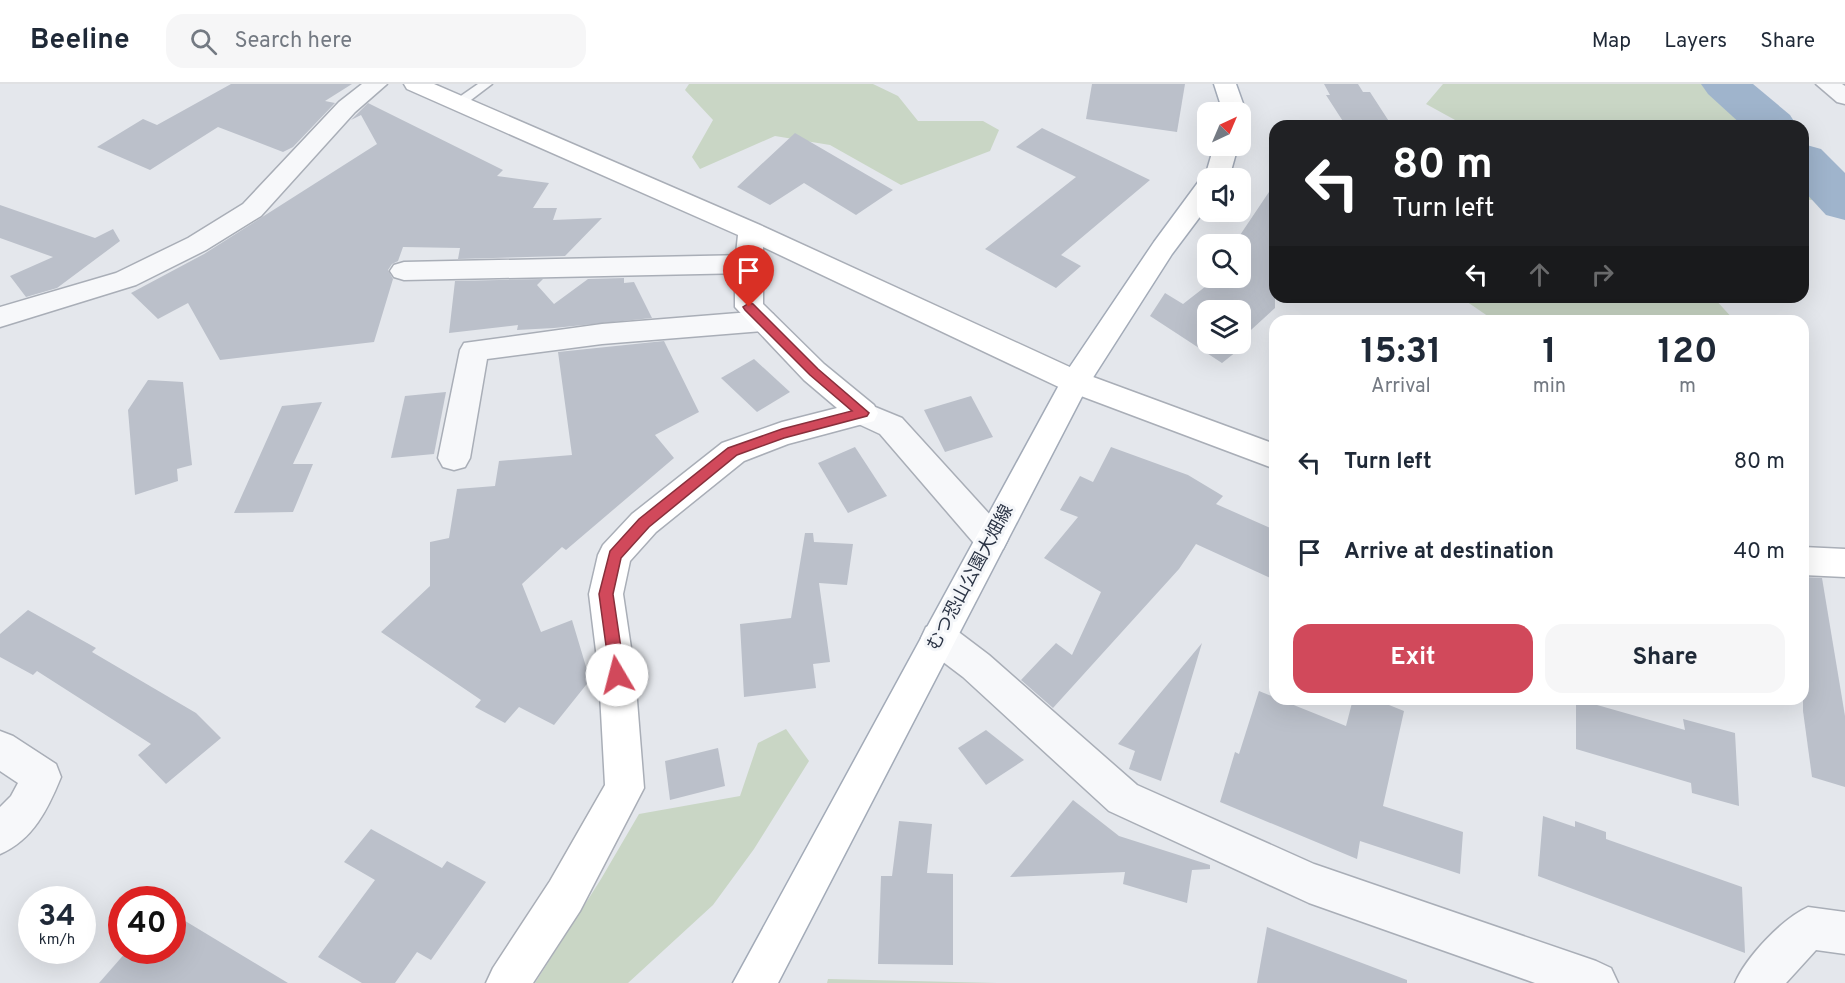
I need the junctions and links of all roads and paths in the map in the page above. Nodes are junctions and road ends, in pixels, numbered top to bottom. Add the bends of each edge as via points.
1 (376, 84) edge
2 (415, 84) edge
3 (486, 84) edge
4 (1225, 84) edge
5 (1827, 84) edge
6 (1845, 98) edge
7 (1231, 102) edge
8 (459, 103) junction
9 (1197, 202) edge
10 (751, 231) junction
11 (748, 264) junction
12 (404, 271) dead end
13 (0, 317) edge
14 (763, 321) junction
15 (1075, 382) junction
16 (863, 413) junction
17 (1269, 455) edge
18 (454, 458) dead end
19 (992, 539) junction
20 (939, 638) junction
21 (0, 749) edge
22 (0, 834) edge
23 (1845, 933) edge
24 (508, 983) edge
25 (755, 983) edge
26 (1596, 983) edge
27 (1757, 983) edge

1 - 13 street via 347,107 252,210 197,244 126,279
2 - 8 street
3 - 8 lane
4 - 7 street
5 - 6 street
8 - 10 street
9 - 15 street, むつ恐山公園大畑線
10 - 11 street
10 - 15 street
11 - 12 street
11 - 14 street via 749,307
14 - 16 street via 814,372
14 - 18 street via 602,334 474,350
15 - 17 street
15 - 19 street, むつ恐山公園大畑線
16 - 19 street via 891,426
16 - 24 street via 782,434 733,452 644,523 615,555 606,594 626,788 565,896
19 - 20 street, むつ恐山公園大畑線
20 - 25 street, むつ恐山公園大畑線
20 - 26 street via 1123,798 1309,883
21 - 22 street via 42,777 25,810
23 - 27 street via 1808,928

